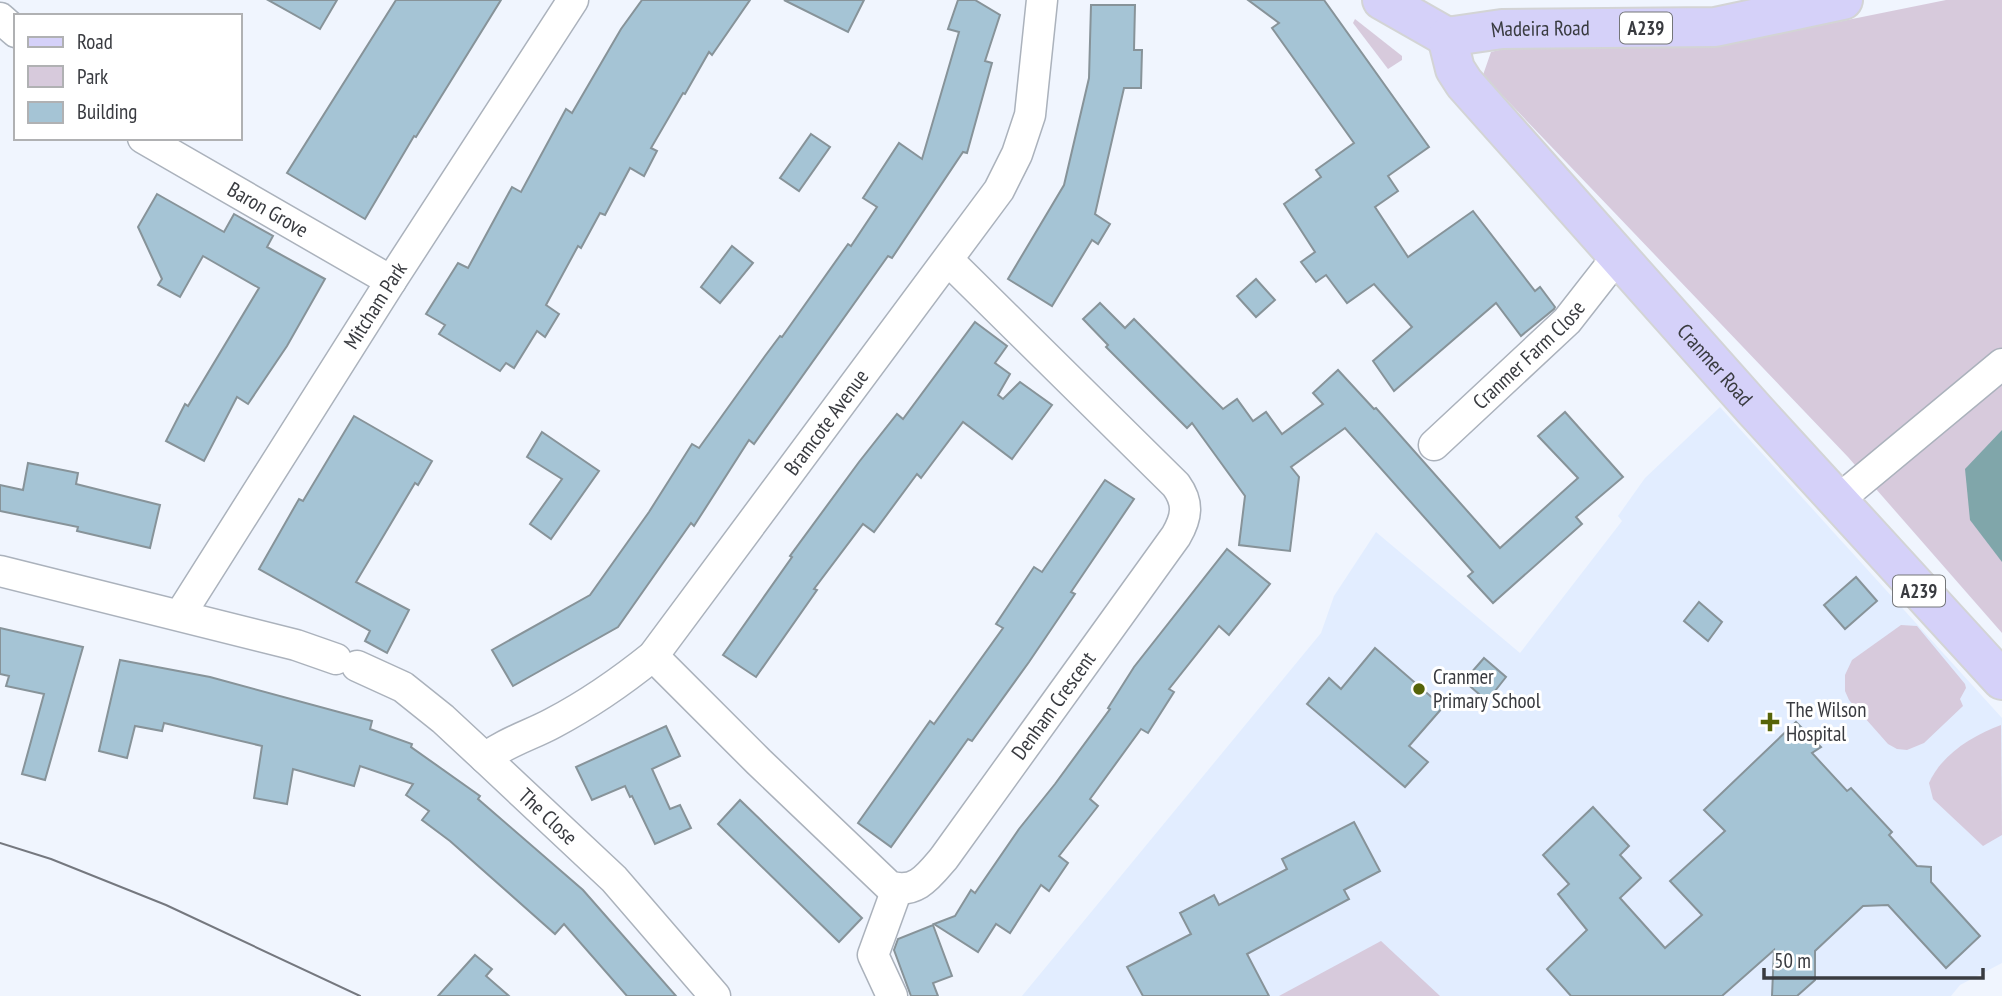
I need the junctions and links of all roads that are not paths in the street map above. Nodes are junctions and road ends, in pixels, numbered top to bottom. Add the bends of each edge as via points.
1 (573, 0) edge
2 (1042, 0) edge
3 (1382, 0) edge
4 (1843, 0) edge
5 (0, 18) edge
6 (14, 30) edge
7 (1447, 37) junction
8 (146, 140) edge
9 (1617, 257) junction
10 (948, 260) junction
11 (391, 281) junction
12 (2002, 364) edge
13 (1434, 445) dead end
14 (1838, 501) junction
15 (0, 571) edge
16 (180, 615) junction
17 (653, 656) junction
18 (2002, 680) edge
19 (485, 758) junction
20 (897, 889) junction
21 (715, 996) edge
22 (892, 996) edge

1 - 11 street, Mitcham Park
2 - 10 street, Bramcote Avenue via 1025,134 999,190
3 - 7 main road
4 - 7 main road, Madeira Road / A239 via 1715,27 1502,29
5 - 6 street
7 - 9 main road, Cranmer Road / A239 via 1455,69 1464,83
8 - 11 street, Baron Grove
9 - 13 street, Cranmer Farm Close via 1567,321
9 - 14 main road, Cranmer Road / A239
10 - 17 street, Bramcote Avenue
10 - 20 street, Denham Crescent via 1176,485 1183,495 1185,515 1176,536 944,858 924,881
11 - 16 street, Mitcham Park
12 - 14 street
14 - 18 main road, Cranmer Road / A239
15 - 16 street
16 - 19 street, The Close via 296,645 403,687
17 - 19 street, Bramcote Avenue via 587,704
17 - 20 street via 879,879
19 - 21 street, The Close via 614,879
20 - 22 street via 873,955

